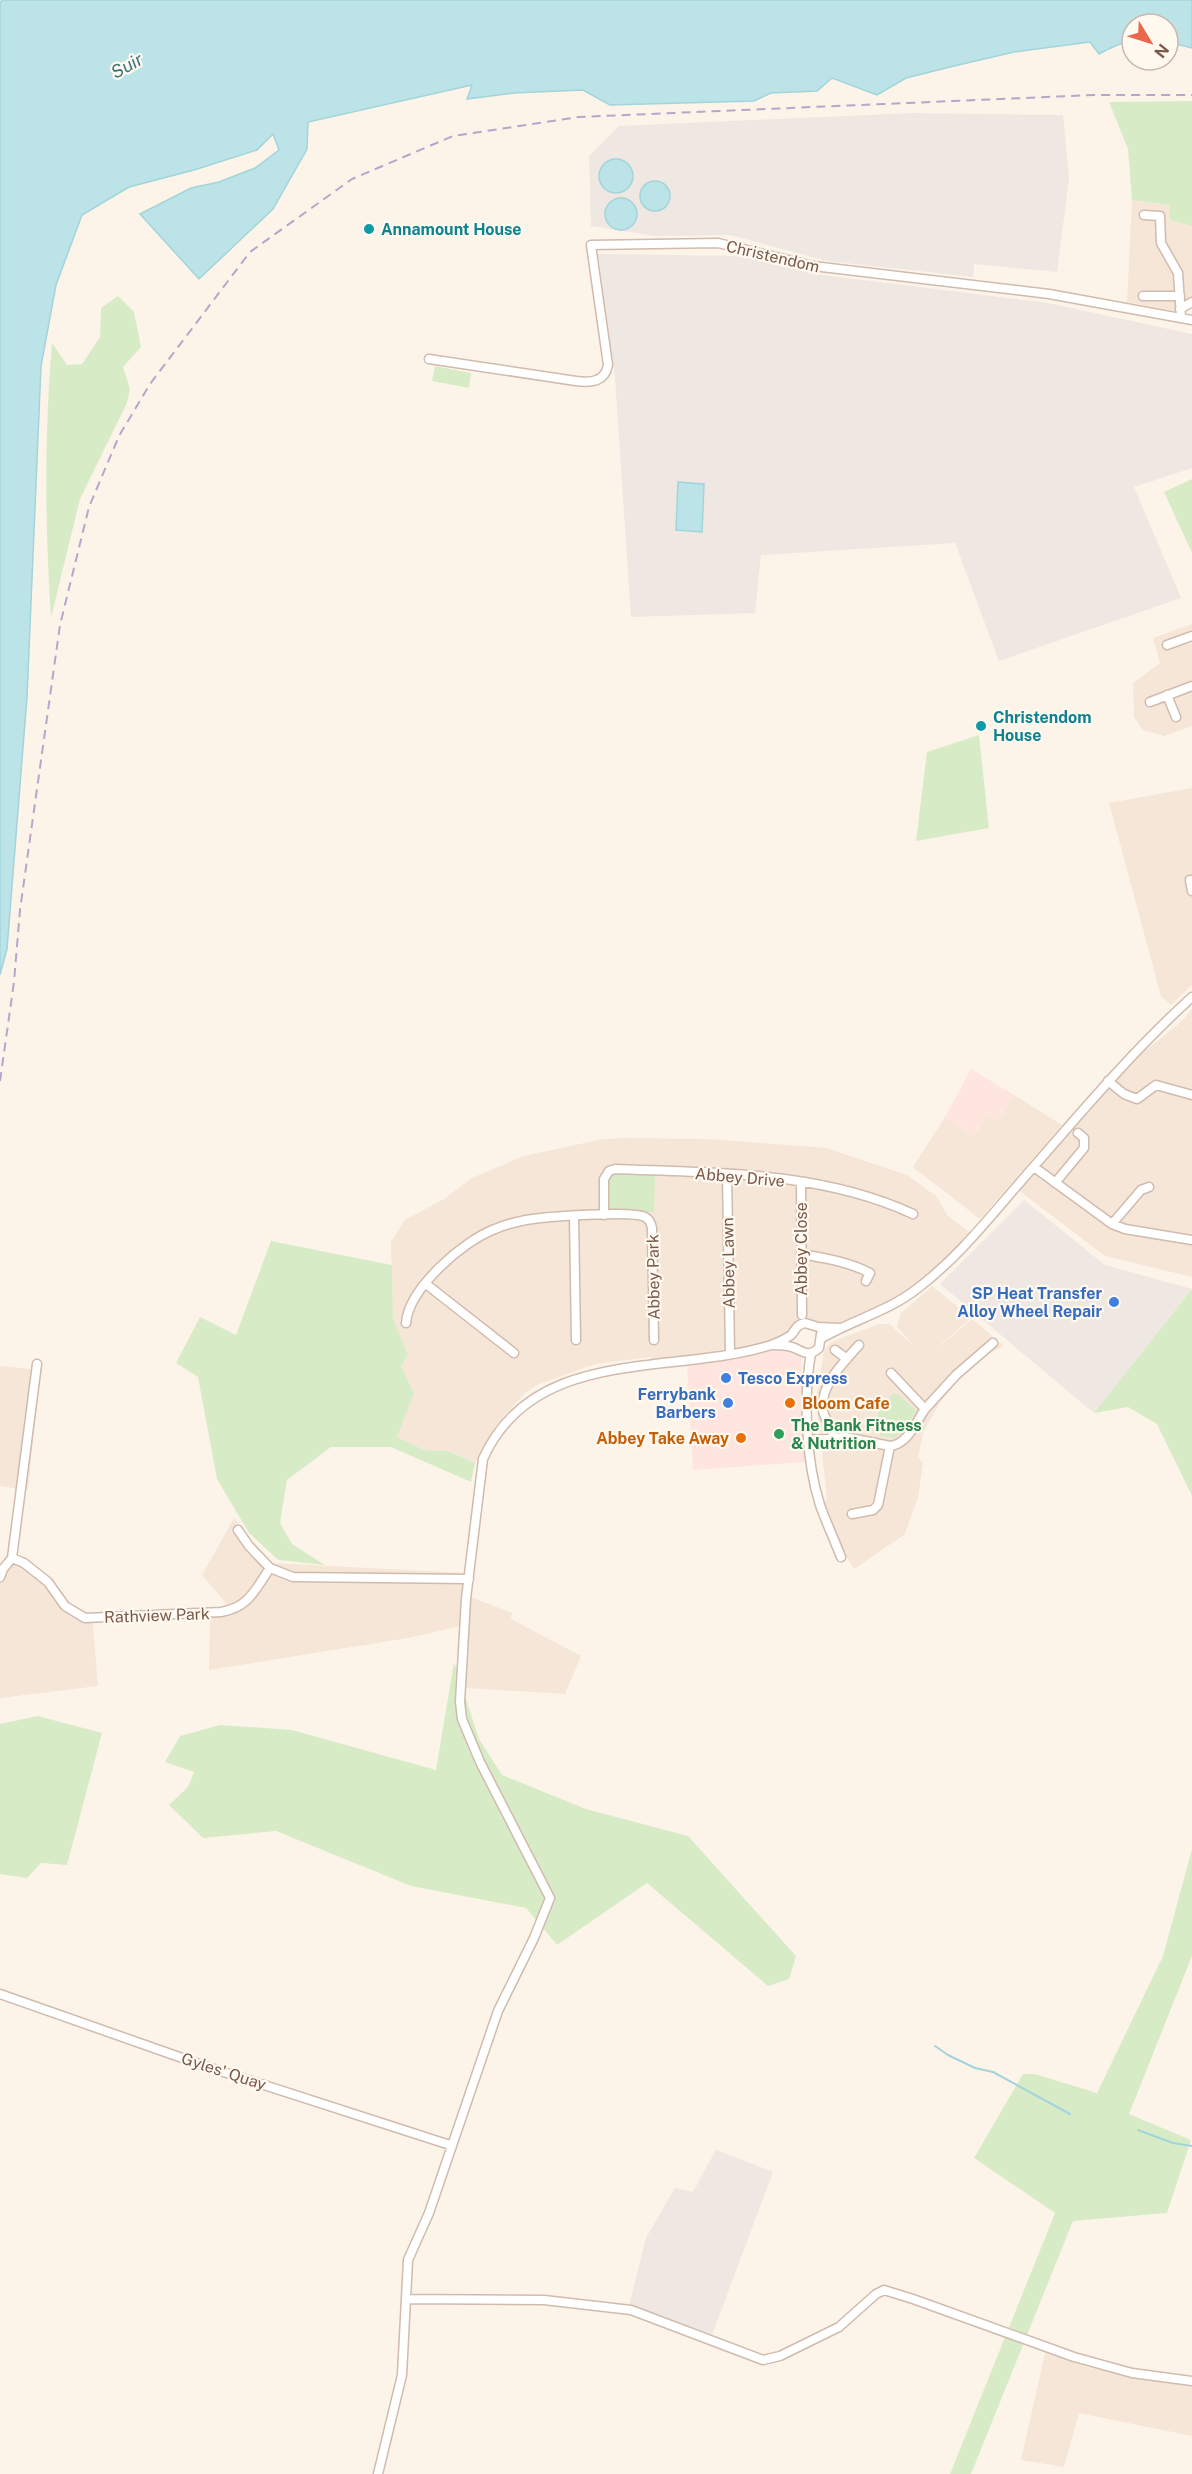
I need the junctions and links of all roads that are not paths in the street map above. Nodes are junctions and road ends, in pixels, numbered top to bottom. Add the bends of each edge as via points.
1 (1144, 215) dead end
2 (1143, 296) dead end
3 (1180, 296) junction
4 (1192, 302) edge
5 (1180, 313) junction
6 (1192, 320) edge
7 (429, 359) dead end
8 (1192, 636) edge
9 (1167, 645) dead end
10 (1192, 686) edge
11 (1167, 695) junction
12 (1150, 702) dead end
13 (1176, 717) dead end
14 (1190, 880) dead end
15 (1192, 891) edge
16 (1192, 997) edge
17 (1108, 1082) junction
18 (1192, 1095) edge
19 (1078, 1133) dead end
20 (1034, 1167) junction
21 (727, 1174) junction
22 (801, 1182) junction
23 (1055, 1183) junction
24 (1149, 1187) dead end
25 (913, 1214) dead end
26 (604, 1215) junction
27 (574, 1216) junction
28 (1112, 1224) junction
29 (1192, 1240) edge
30 (801, 1254) junction
31 (866, 1281) dead end
32 (426, 1284) junction
33 (802, 1315) dead end
34 (406, 1323) dead end
35 (818, 1327) junction
36 (840, 1328) junction
37 (791, 1335) junction
38 (822, 1338) junction
39 (576, 1340) dead end
40 (654, 1340) dead end
41 (993, 1343) dead end
42 (772, 1344) junction
43 (858, 1345) dead end
44 (794, 1348) junction
45 (835, 1350) dead end
46 (514, 1353) dead end
47 (730, 1353) junction
48 (806, 1353) junction
49 (846, 1359) junction
50 (37, 1364) dead end
51 (891, 1373) dead end
52 (926, 1409) junction
53 (833, 1437) junction
54 (810, 1440) junction
55 (887, 1445) junction
56 (852, 1514) dead end
57 (238, 1530) dead end
58 (841, 1557) dead end
59 (12, 1558) junction
60 (270, 1568) junction
61 (0, 1577) edge
62 (469, 1579) junction
63 (0, 1994) edge
64 (450, 2145) junction
65 (406, 2299) junction
66 (1192, 2381) edge
67 (378, 2474) edge

1 - 3 street via 1160,216 1161,243 1178,273
2 - 3 street
3 - 5 street
4 - 5 street
5 - 6 street, Christendom
5 - 7 street, Christendom via 813,266 718,243 591,245 608,365 607,373 599,380 590,383
8 - 9 street
10 - 11 street
11 - 12 street
11 - 13 street
14 - 15 street
16 - 17 street
17 - 18 street via 1137,1099 1156,1085
17 - 20 street
19 - 23 street via 1084,1138 1084,1148
20 - 23 street
20 - 36 street via 934,1275 888,1308
21 - 22 street, Abbey Drive
21 - 26 street, Abbey Drive via 609,1171 604,1179
21 - 47 street, Abbey Lawn
22 - 25 street, Abbey Drive via 878,1200
22 - 30 street, Abbey Close
23 - 28 street
24 - 28 street via 1141,1190
26 - 27 street, Abbey Park
26 - 40 street, Abbey Park via 641,1215 650,1222
27 - 32 street, Abbey Park via 525,1220 494,1229 453,1256
27 - 39 street
28 - 29 street
30 - 31 street via 862,1269 870,1273
30 - 33 street, Abbey Close
32 - 34 street, Abbey Park via 411,1303
32 - 46 street
35 - 36 street
35 - 37 street via 805,1323
35 - 38 street
36 - 38 street
37 - 42 street
37 - 44 street
38 - 48 street via 819,1348
41 - 52 street via 956,1375
42 - 44 street
42 - 47 street
43 - 49 street
44 - 48 street
45 - 49 street
47 - 62 street via 603,1372 553,1387 507,1419 483,1459
48 - 54 street
49 - 53 street via 824,1400 823,1412
50 - 59 street
51 - 52 street
52 - 55 street via 902,1442
53 - 54 street
53 - 55 street
54 - 58 street via 820,1504
55 - 56 street via 878,1506
57 - 60 street
59 - 60 street, Rathview Park via 48,1582 65,1606 85,1618 234,1610 247,1601
59 - 61 street
60 - 62 street via 293,1577
62 - 64 street via 462,1719 550,1898 498,2011
63 - 64 street, Gyles' Quay via 205,2066
64 - 65 street via 429,2213 408,2260
65 - 66 street via 544,2300 631,2310 764,2360 838,2327 884,2290 1074,2357 1126,2372
65 - 67 street via 402,2375

